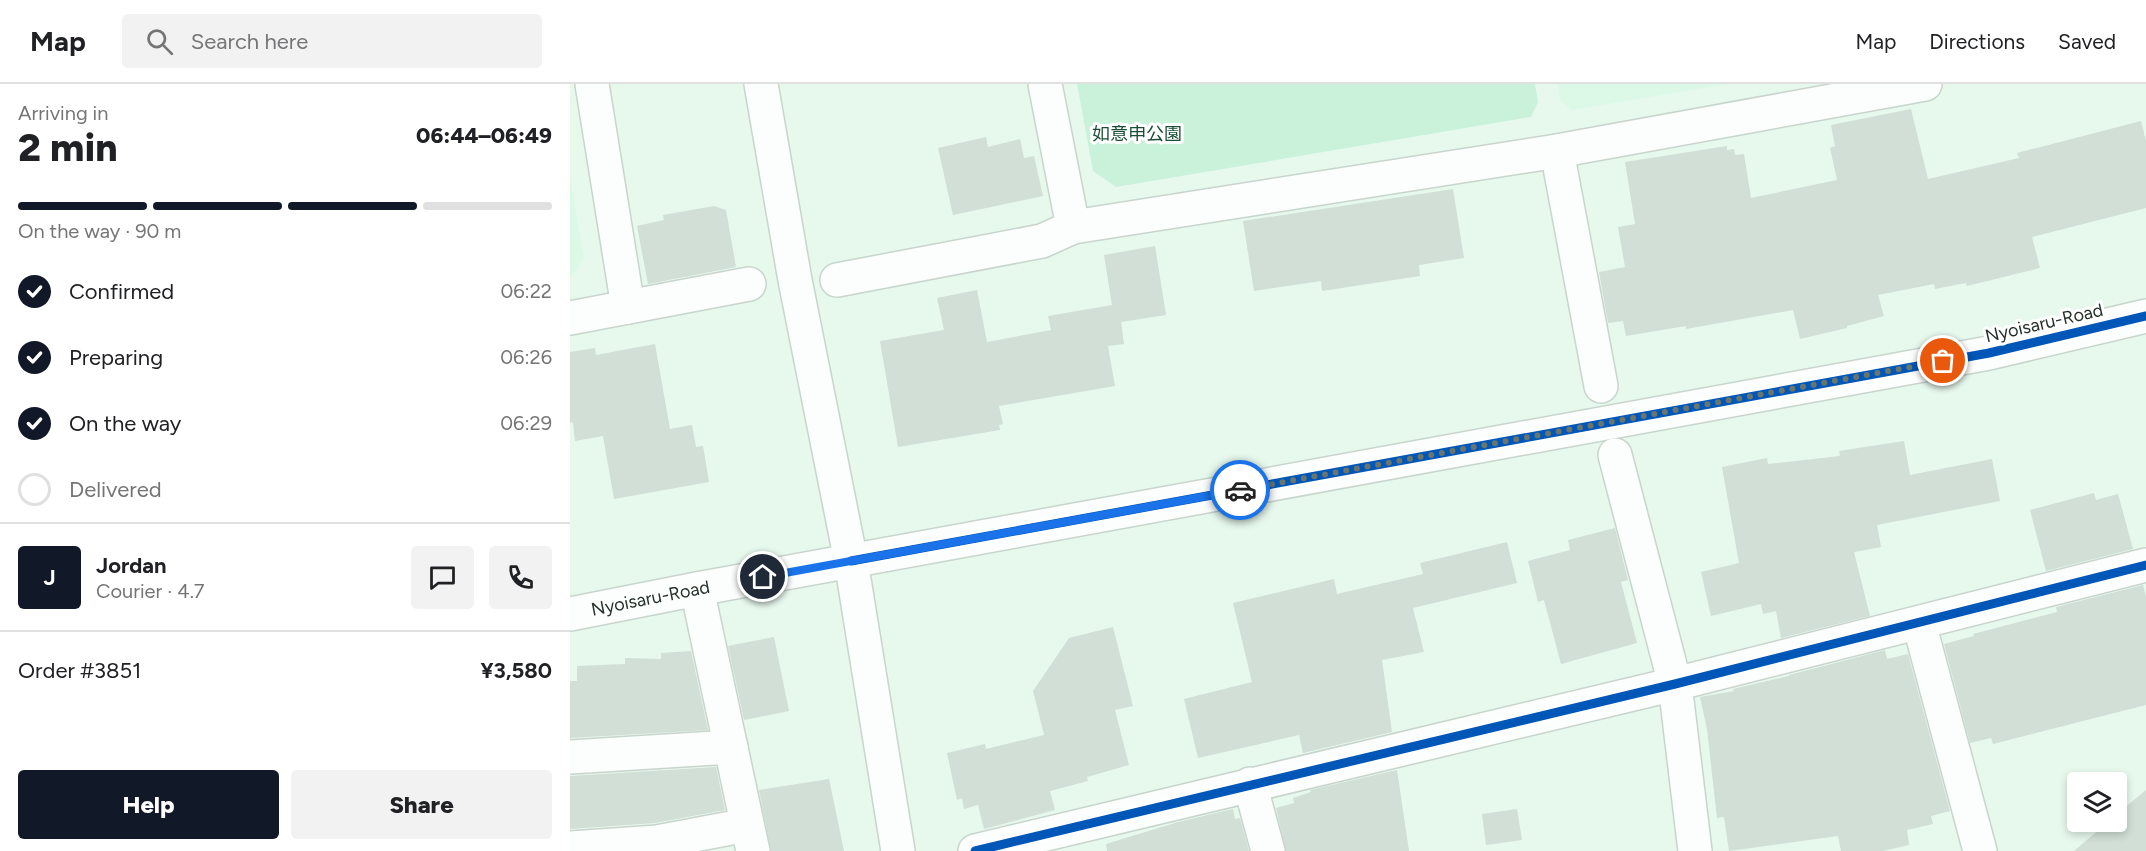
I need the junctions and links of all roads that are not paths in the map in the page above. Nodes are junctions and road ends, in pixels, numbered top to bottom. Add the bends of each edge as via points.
1 (592, 84) edge
2 (761, 84) edge
3 (1045, 84) edge
4 (1925, 84) edge
5 (1557, 151) junction
6 (1073, 227) junction
7 (837, 280) dead end
8 (749, 284) dead end
9 (628, 307) junction
10 (2146, 316) edge
11 (570, 318) edge
12 (1601, 386) dead end
13 (1615, 455) dead end
14 (851, 561) junction
15 (2146, 565) edge
16 (698, 589) junction
17 (570, 614) edge
18 (1919, 623) junction
19 (1675, 684) junction
20 (731, 747) junction
21 (570, 757) edge
22 (1250, 784) junction
23 (750, 838) edge
24 (570, 848) edge
25 (898, 851) edge
26 (975, 851) edge
27 (1268, 851) edge
28 (1695, 851) edge
29 (1980, 851) edge

1 - 9 street
2 - 14 street
3 - 6 street
4 - 5 street
5 - 6 street
5 - 12 street
6 - 7 street via 1042,242
8 - 9 street
9 - 11 street
10 - 14 street, Nyoisaru-Road via 1977,355
13 - 19 street
14 - 16 street, Nyoisaru-Road
14 - 25 street
15 - 18 street
16 - 17 street, Nyoisaru-Road
16 - 20 street
18 - 19 street
18 - 29 street
19 - 22 street
19 - 28 street
20 - 21 street
20 - 23 street
22 - 26 street
22 - 27 street
23 - 24 street

